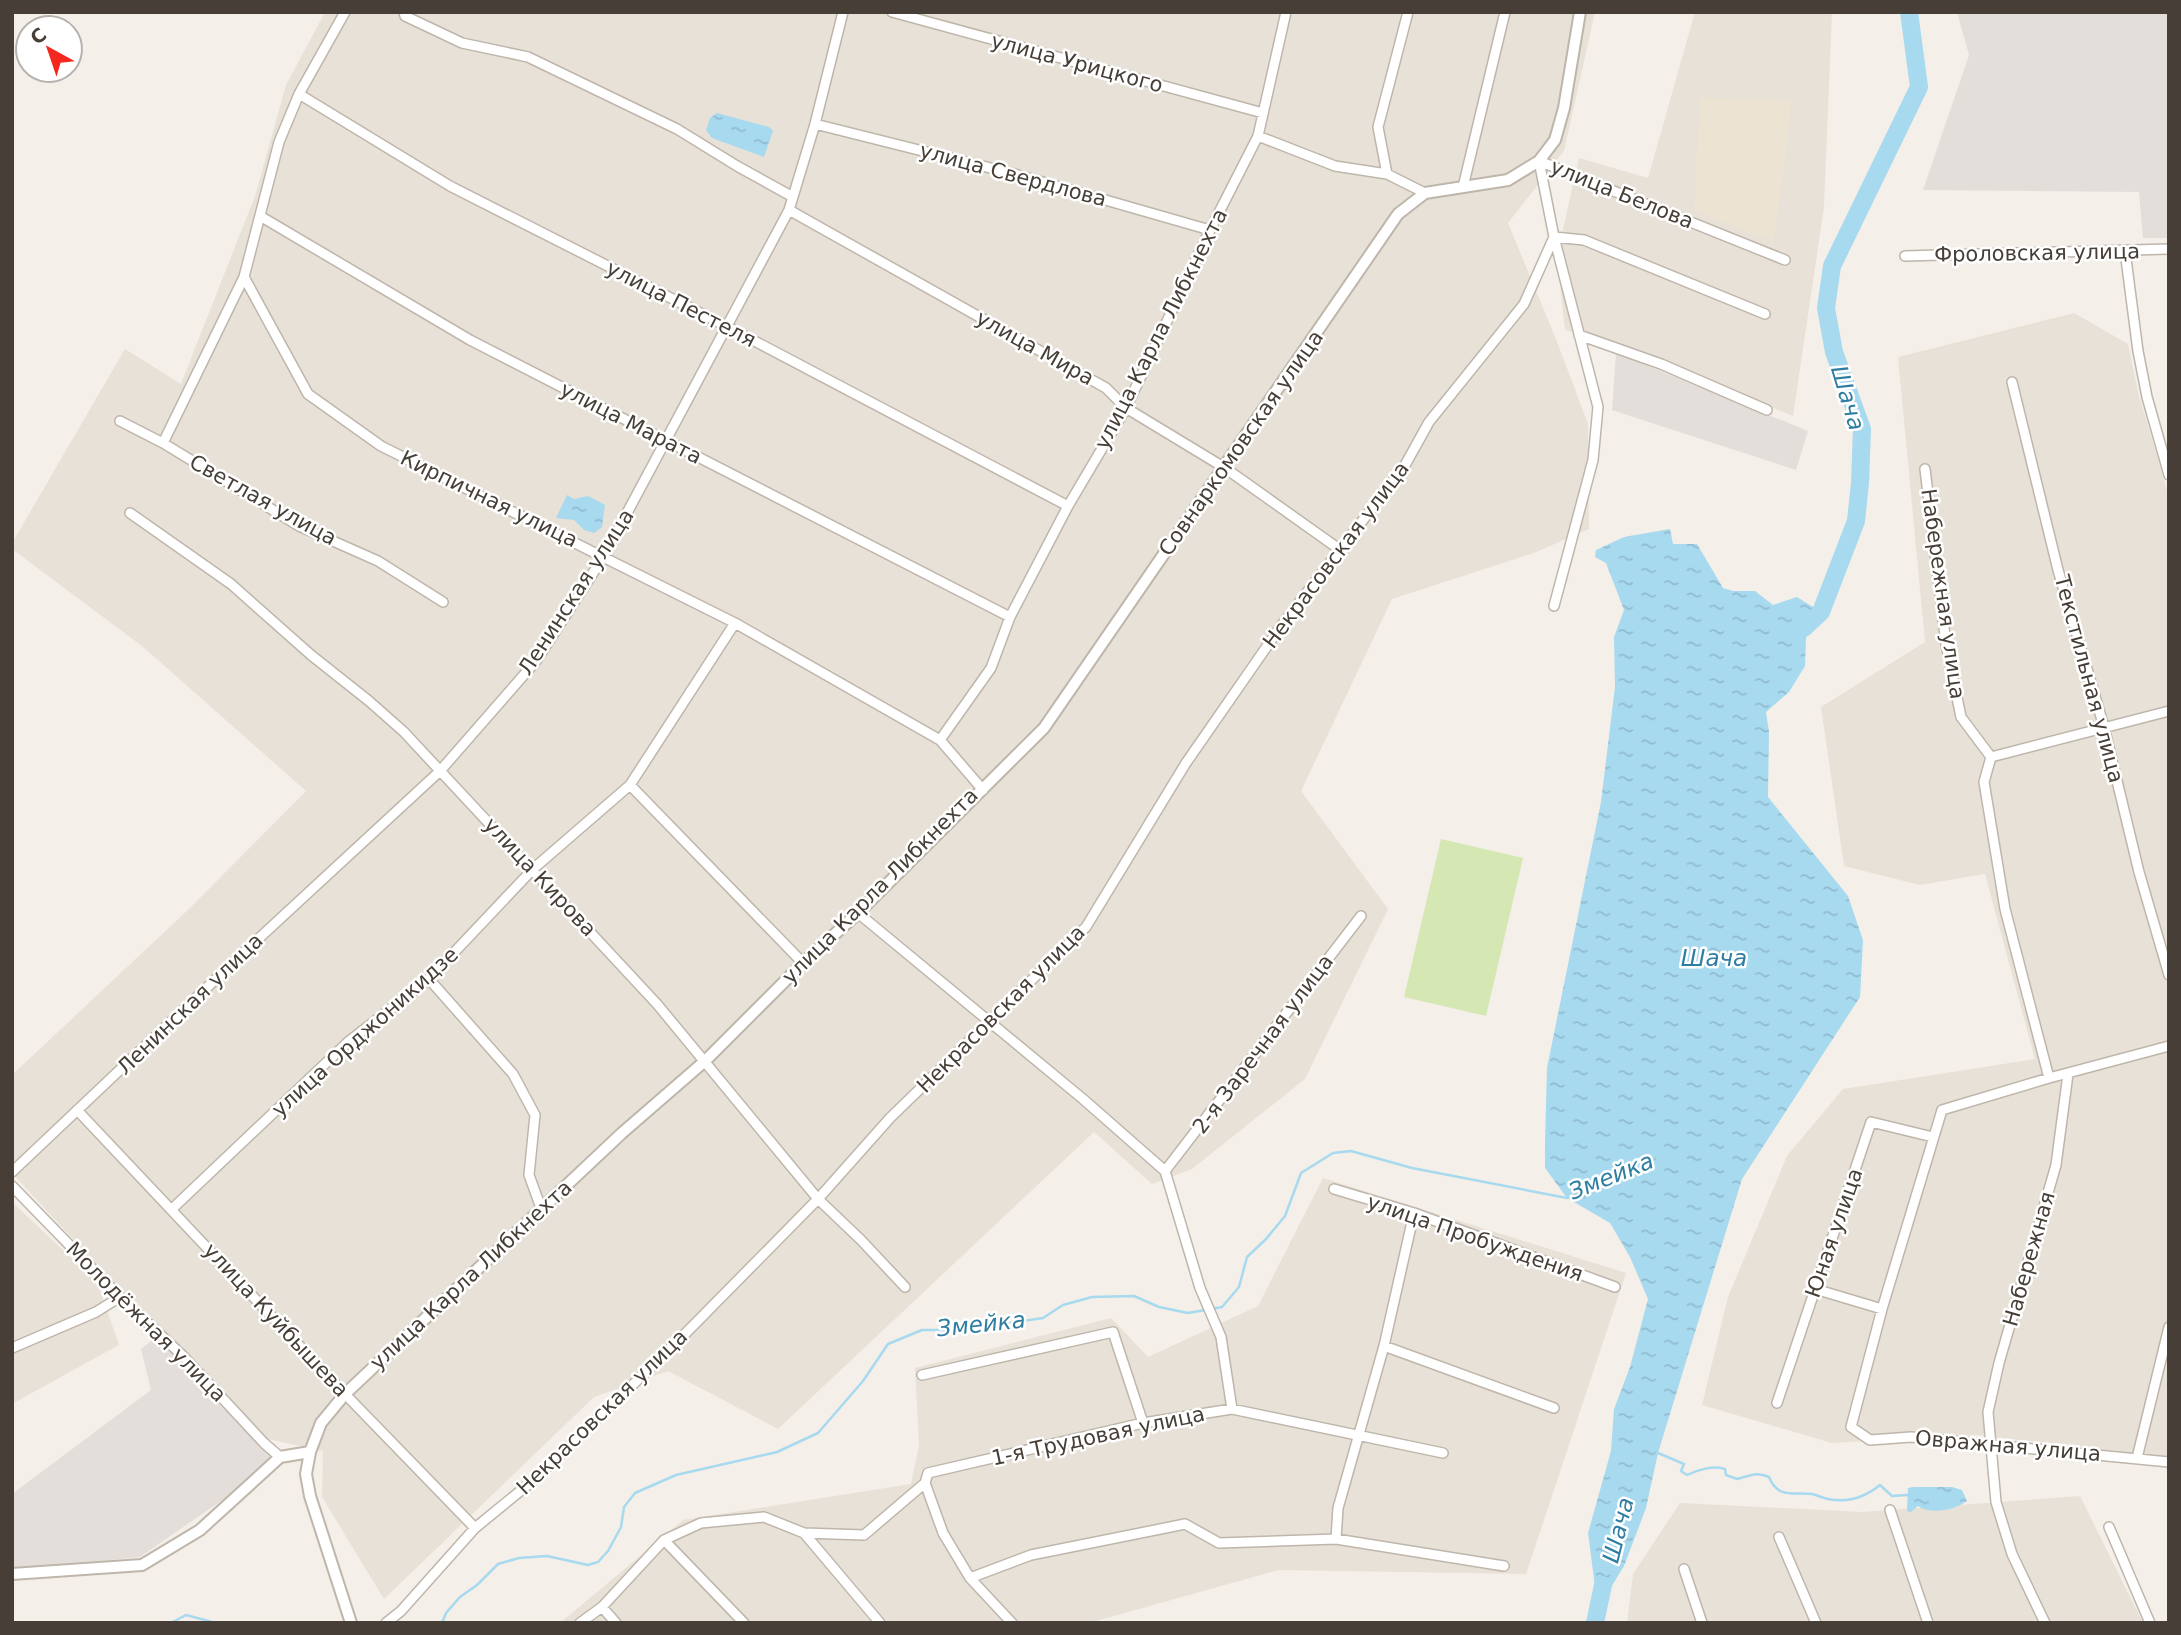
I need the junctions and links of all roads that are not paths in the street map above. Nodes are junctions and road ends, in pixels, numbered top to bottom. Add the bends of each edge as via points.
1 (345, 12) edge
2 (404, 12) edge
3 (843, 12) edge
4 (892, 12) edge
5 (1286, 12) edge
6 (1408, 12) edge
7 (1505, 12) edge
8 (1580, 12) edge
9 (299, 94) junction
10 (1263, 113) junction
11 (815, 124) junction
12 (1258, 136) junction
13 (1539, 161) junction
14 (1387, 174) junction
15 (1463, 187) junction
16 (1425, 193) junction
17 (793, 197) junction
18 (789, 210) junction
19 (260, 216) junction
20 (1210, 230) junction
21 (1554, 237) junction
22 (2169, 249) edge
23 (2125, 251) junction
24 (1905, 256) dead end
25 (1785, 260) dead end
26 (244, 276) junction
27 (1765, 314) dead end
28 (726, 326) junction
29 (1579, 335) junction
30 (2012, 382) dead end
31 (1126, 408) junction
32 (1767, 410) dead end
33 (120, 421) dead end
34 (667, 442) junction
35 (163, 443) junction
36 (1225, 468) junction
37 (1925, 469) dead end
38 (2169, 475) edge
39 (1068, 506) junction
40 (130, 513) dead end
41 (1339, 549) junction
42 (604, 556) junction
43 (443, 602) dead end
44 (1554, 606) dead end
45 (1010, 617) junction
46 (735, 623) junction
47 (2169, 711) edge
48 (2104, 727) junction
49 (940, 740) junction
50 (1991, 757) junction
51 (440, 771) junction
52 (630, 785) junction
53 (983, 790) junction
54 (533, 869) junction
55 (858, 913) junction
56 (1361, 916) dead end
57 (803, 963) junction
58 (2169, 975) edge
59 (429, 979) junction
60 (989, 1022) junction
61 (2169, 1046) edge
62 (705, 1061) junction
63 (2068, 1074) junction
64 (2049, 1078) junction
65 (77, 1110) junction
66 (1933, 1137) junction
67 (1166, 1171) junction
68 (12, 1172) edge
69 (12, 1186) edge
70 (1334, 1189) dead end
71 (818, 1199) junction
72 (172, 1209) junction
73 (541, 1209) junction
74 (1413, 1213) junction
75 (905, 1287) dead end
76 (1615, 1287) dead end
77 (1815, 1289) junction
78 (120, 1297) junction
79 (1881, 1309) junction
80 (2169, 1327) edge
81 (1384, 1346) junction
82 (12, 1348) edge
83 (922, 1375) dead end
84 (345, 1394) junction
85 (1777, 1403) dead end
86 (1554, 1408) dead end
87 (1232, 1409) junction
88 (1143, 1423) junction
89 (1358, 1434) junction
90 (1990, 1443) junction
91 (310, 1452) junction
92 (1443, 1453) dead end
93 (280, 1457) junction
94 (2137, 1458) junction
95 (2169, 1462) edge
96 (925, 1483) junction
97 (1890, 1510) dead end
98 (2109, 1527) dead end
99 (475, 1528) junction
100 (804, 1534) junction
101 (1779, 1538) dead end
102 (1336, 1539) junction
103 (664, 1540) junction
104 (1504, 1566) dead end
105 (1684, 1569) dead end
106 (12, 1574) edge
107 (970, 1578) junction
108 (602, 1607) junction
109 (351, 1623) edge
110 (386, 1623) edge
111 (580, 1623) edge
112 (616, 1623) edge
113 (744, 1623) edge
114 (880, 1623) edge
115 (1012, 1623) edge
116 (1702, 1623) edge
117 (1815, 1623) edge
118 (1928, 1623) edge
119 (2045, 1623) edge
120 (2150, 1623) edge

1 - 9 street
2 - 17 street via 461,43 528,57 677,129
3 - 11 street, Ленинская улица
4 - 10 street, улица Урицкого
5 - 10 street, улица Карла Либкнехта
6 - 14 street via 1378,127
7 - 15 street
8 - 13 street via 1564,108 1555,140
9 - 19 street via 279,142
9 - 28 street, улица Пестеля via 450,186
10 - 12 street, улица Карла Либкнехта
11 - 17 street, Ленинская улица
11 - 20 street, улица Свердлова
12 - 14 street via 1335,166
12 - 20 street, улица Карла Либкнехта
13 - 15 street, Совнаркомовская улица via 1508,180
13 - 21 street, улица Белова
13 - 25 street, улица Белова
14 - 16 street
15 - 16 street, Совнаркомовская улица
16 - 36 street, Совнаркомовская улица via 1398,214
17 - 18 street, Ленинская улица
18 - 28 street, Ленинская улица
18 - 31 street, улица Мира via 1107,388
19 - 26 street
19 - 34 street, улица Марата via 470,340
20 - 31 street, улица Карла Либкнехта
21 - 27 street via 1584,240
21 - 29 street, улица Белова
21 - 41 street, Некрасовская улица via 1524,304 1429,422 1404,467
22 - 23 street, Фроловская улица
23 - 24 street, Фроловская улица
23 - 38 street via 2147,397
26 - 35 street
26 - 42 street, Кирпичная улица via 308,394 381,446
28 - 34 street, Ленинская улица
28 - 39 street, улица Пестеля
29 - 32 street
29 - 44 street, улица Белова via 1598,407 1593,460
30 - 48 street, Текстильная улица
31 - 36 street, улица Мира
31 - 39 street, улица Карла Либкнехта
33 - 35 street, Светлая улица
34 - 42 street, Ленинская улица
34 - 45 street, улица Марата
35 - 43 street, Светлая улица via 299,526 378,561
36 - 41 street, улица Мира
36 - 53 street, Совнаркомовская улица via 1044,728
37 - 50 street, Набережная улица via 1946,644 1961,717
39 - 45 street, улица Карла Либкнехта
40 - 51 street, улица Кирова via 231,584 404,732
41 - 60 street, Некрасовская улица via 1186,763 1086,927
42 - 46 street, Кирпичная улица
42 - 51 street, Ленинская улица via 536,661
45 - 49 street, улица Карла Либкнехта via 991,668
46 - 49 street, Кирпичная улица
46 - 52 street, улица Орджоникидзе
47 - 48 street
48 - 50 street
48 - 58 street, Текстильная улица
49 - 53 street, улица Карла Либкнехта
50 - 64 street via 1984,782 2005,909
51 - 54 street, улица Кирова
51 - 65 street, Ленинская улица
52 - 54 street, улица Орджоникидзе
52 - 57 street
53 - 55 street, улица Карла Либкнехта
54 - 59 street, улица Орджоникидзе
54 - 62 street, улица Кирова
55 - 57 street, улица Карла Либкнехта
55 - 60 street
56 - 67 street, 2-я Заречная улица
57 - 62 street, улица Карла Либкнехта
59 - 72 street, улица Орджоникидзе via 348,1042
59 - 73 street via 513,1074 535,1115 529,1175
60 - 67 street
60 - 71 street, Некрасовская улица via 890,1118
61 - 63 street
62 - 71 street, улица Кирова
62 - 73 street, улица Карла Либкнехта
63 - 64 street
63 - 90 street, Набережная via 2056,1165 1994,1388
64 - 66 street via 1942,1110
65 - 68 street, Ленинская улица
65 - 72 street, улица Куйбышева
66 - 77 street, Юная улица via 1871,1122
66 - 79 street
67 - 87 street via 1200,1288 1219,1331
69 - 78 street, Молодёжная улица
70 - 74 street, улица Пробуждения
71 - 75 street, улица Кирова
71 - 99 street, Некрасовская улица via 535,1479
72 - 84 street, улица Куйбышева
73 - 84 street, улица Карла Либкнехта
74 - 76 street, улица Пробуждения
74 - 81 street
77 - 79 street
77 - 85 street, Юная улица
78 - 82 street
78 - 93 street, Молодёжная улица
79 - 90 street, Овражная улица via 1851,1427 1870,1440 1912,1437
80 - 94 street
81 - 86 street
81 - 89 street
83 - 88 street via 1113,1332
84 - 91 street, улица Карла Либкнехта via 321,1423
84 - 99 street, улица Куйбышева
87 - 88 street, 1-я Трудовая улица
87 - 89 street, 1-я Трудовая улица
88 - 96 street, 1-я Трудовая улица via 928,1473
89 - 92 street, 1-я Трудовая улица
89 - 102 street via 1338,1508
90 - 94 street, Овражная улица
90 - 119 street, Набережная via 1996,1502 2012,1554
91 - 93 street
91 - 109 street, улица Карла Либкнехта via 306,1474 310,1496
93 - 106 street via 200,1530 142,1565
94 - 95 street, Овражная улица
96 - 100 street via 864,1535
96 - 107 street via 943,1533
97 - 118 street
98 - 120 street
99 - 110 street, Некрасовская улица
100 - 103 street via 764,1517 701,1523
100 - 114 street
101 - 117 street
102 - 104 street
102 - 107 street via 1219,1543 1185,1524 1031,1555
103 - 108 street
103 - 113 street
105 - 116 street
107 - 115 street
108 - 111 street
108 - 112 street

